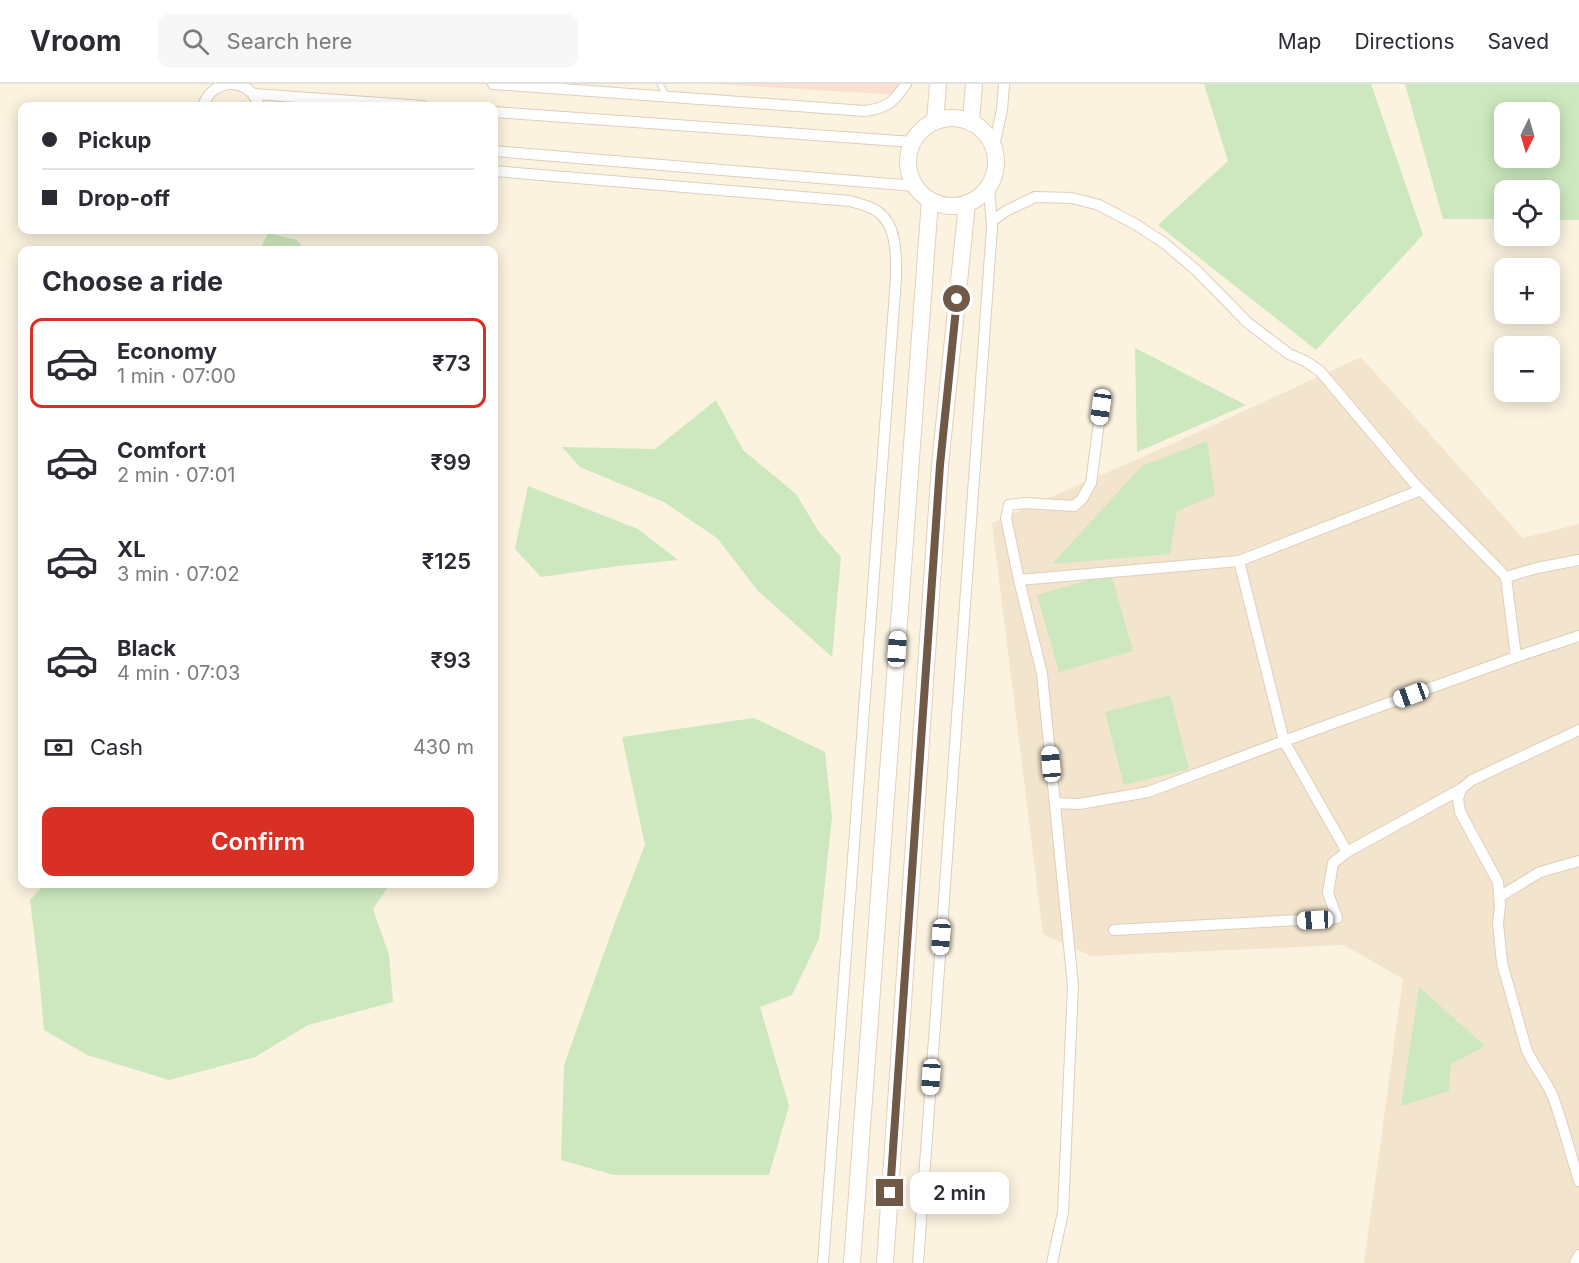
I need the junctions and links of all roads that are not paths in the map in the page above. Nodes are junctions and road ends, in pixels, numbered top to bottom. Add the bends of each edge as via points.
1 (227, 84) edge
2 (494, 84) edge
3 (660, 84) edge
4 (906, 84) edge
5 (938, 84) edge
6 (974, 84) edge
7 (1004, 84) edge
8 (244, 86) edge
9 (254, 94) junction
10 (666, 97) junction
11 (204, 102) edge
12 (257, 102) edge
13 (336, 102) edge
14 (498, 112) edge
15 (935, 122) junction
16 (971, 123) junction
17 (913, 142) junction
18 (994, 146) junction
19 (498, 151) edge
20 (498, 171) edge
21 (915, 186) junction
22 (989, 187) junction
23 (930, 200) junction
24 (967, 204) junction
25 (992, 221) junction
26 (1101, 407) dead end
27 (1421, 490) junction
28 (1579, 560) edge
29 (1239, 561) junction
30 (1506, 577) junction
31 (1019, 580) junction
32 (1579, 636) edge
33 (1516, 657) junction
34 (1579, 730) edge
35 (1284, 741) junction
36 (1461, 789) junction
37 (1055, 803) junction
38 (1347, 852) junction
39 (1579, 861) edge
40 (1499, 897) junction
41 (1114, 930) dead end
42 (1579, 1181) edge
43 (1579, 1255) edge
44 (823, 1263) edge
45 (852, 1263) edge
46 (885, 1263) edge
47 (918, 1263) edge
48 (1052, 1263) edge
49 (1575, 1263) edge

1 - 8 street
1 - 11 street via 211,91
2 - 10 street
3 - 10 lane
4 - 10 street via 896,100 880,109 865,111
5 - 15 street
6 - 16 street
7 - 18 street
8 - 9 street
9 - 12 street
9 - 13 street
14 - 17 street
15 - 16 street via 949,118
15 - 17 street
16 - 18 street via 987,134
17 - 21 street via 908,156
18 - 22 street via 997,160
19 - 21 street
20 - 44 street via 850,201 884,217 894,239 896,278
21 - 23 street
22 - 24 street
22 - 25 street
23 - 24 street via 953,206
23 - 45 street
24 - 46 street via 940,465
25 - 27 street via 1035,197 1044,197 1099,205 1136,224 1196,270 1248,323 1289,354 1320,371
25 - 47 street
26 - 31 street via 1091,483 1082,499 1074,506 1009,505 1006,518
27 - 29 street
27 - 30 street
28 - 30 street
29 - 31 street
29 - 35 street
30 - 33 street
31 - 37 street via 1042,674
32 - 33 street
33 - 35 street
34 - 36 street via 1472,780
35 - 37 street via 1148,792 1079,804
35 - 38 street
36 - 38 street
36 - 40 street via 1460,812 1498,882
37 - 48 street via 1073,986 1063,1212
38 - 41 street via 1333,863 1328,893 1337,918
39 - 40 street via 1540,872
40 - 42 street via 1498,923 1506,979 1529,1057 1553,1096
43 - 49 street

